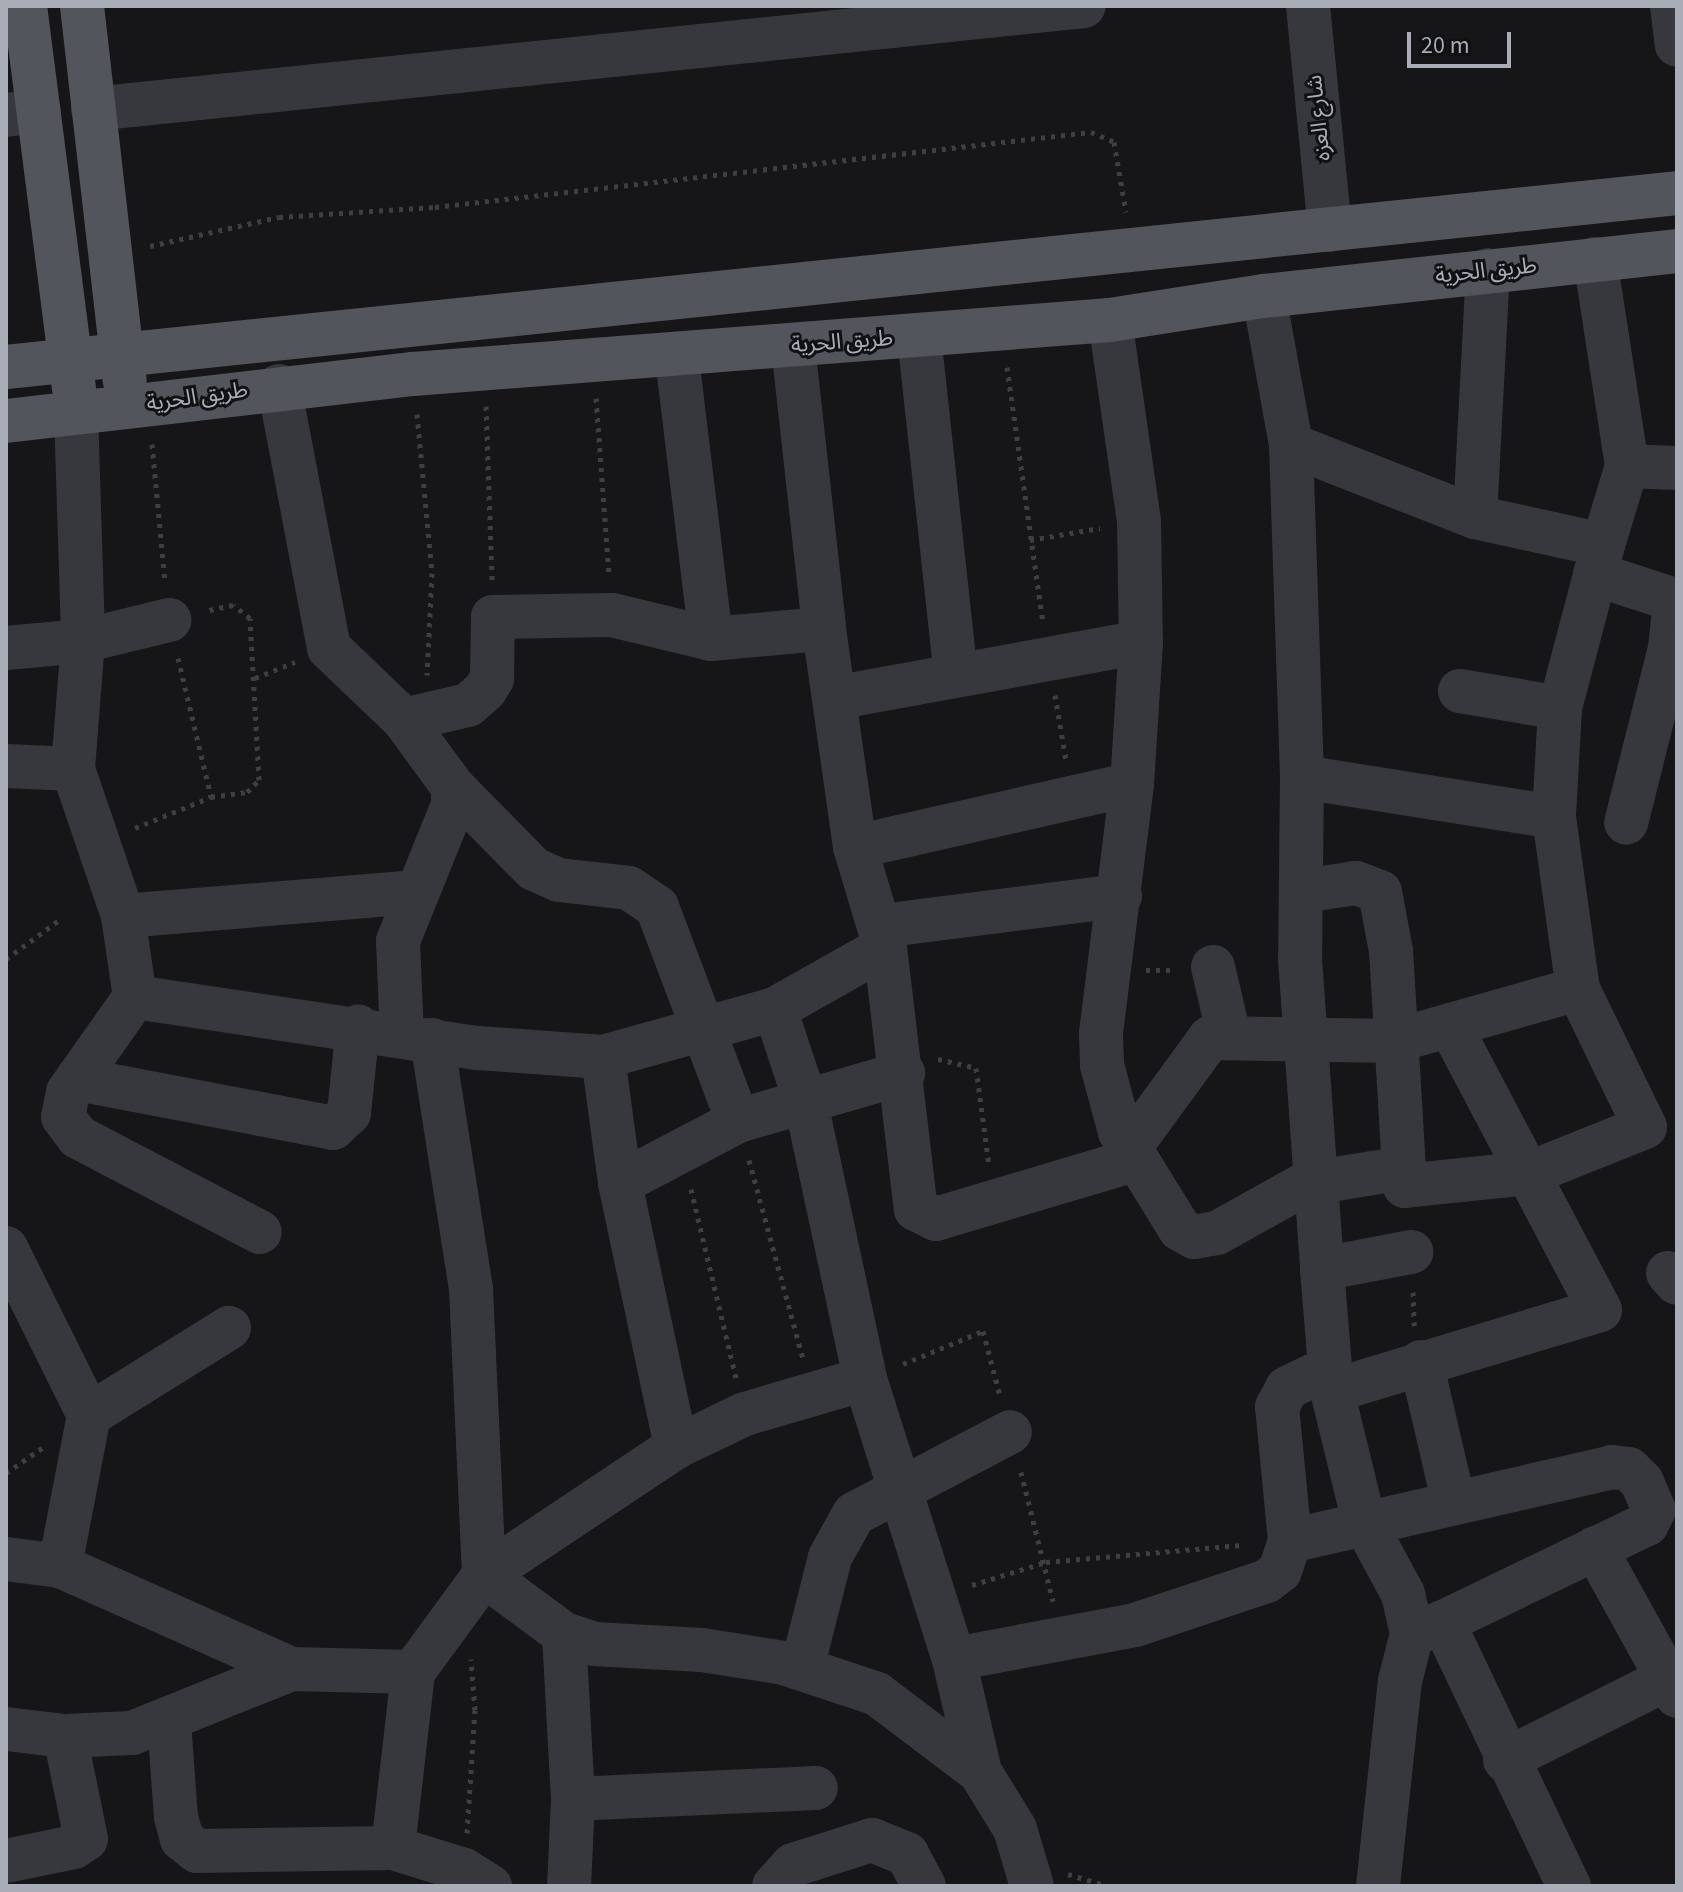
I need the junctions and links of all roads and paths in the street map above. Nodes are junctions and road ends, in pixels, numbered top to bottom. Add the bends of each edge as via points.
1 (25, 6) edge
2 (82, 6) edge
3 (1084, 6) edge
4 (1308, 6) edge
5 (1672, 6) edge
6 (1677, 45) edge
7 (93, 109) junction
8 (22, 113) edge
9 (1677, 193) edge
10 (1330, 230) junction
11 (1677, 251) edge
12 (1128, 252) junction
13 (110, 255) junction
14 (1595, 259) junction
15 (1488, 270) junction
16 (1264, 296) junction
17 (1110, 320) junction
18 (1002, 330) junction
19 (919, 336) junction
20 (793, 346) junction
21 (121, 353) junction
22 (677, 356) junction
23 (71, 360) junction
24 (593, 362) junction
25 (6, 367) edge
26 (485, 371) junction
27 (413, 374) junction
28 (279, 386) junction
29 (138, 406) junction
30 (76, 412) junction
31 (6, 421) edge
32 (1291, 445) junction
33 (1627, 466) junction
34 (1677, 468) edge
35 (1475, 517) junction
36 (1139, 521) junction
37 (1030, 540) junction
38 (1599, 560) junction
39 (612, 615) junction
40 (493, 617) junction
41 (169, 620) junction
42 (824, 629) junction
43 (711, 639) junction
44 (83, 641) junction
45 (1141, 642) junction
46 (6, 648) edge
47 (1048, 655) junction
48 (956, 674) junction
49 (1460, 691) dead end
50 (834, 698) junction
51 (1560, 708) junction
52 (414, 718) junction
53 (6, 766) edge
54 (73, 769) junction
55 (1302, 777) junction
56 (1132, 784) junction
57 (453, 787) junction
58 (211, 797) junction
59 (1072, 797) junction
60 (1554, 817) junction
61 (1626, 823) dead end
62 (95, 844) junction
63 (855, 847) junction
64 (1303, 891) junction
65 (417, 892) junction
66 (1120, 896) junction
67 (123, 916) junction
68 (59, 920) dead end
69 (883, 936) junction
70 (6, 959) edge
71 (1213, 967) dead end
72 (1578, 989) junction
73 (135, 997) junction
74 (775, 1009) junction
75 (1450, 1025) junction
76 (358, 1026) junction
77 (705, 1031) junction
78 (1229, 1036) junction
79 (417, 1037) junction
80 (1304, 1037) junction
81 (1394, 1041) junction
82 (603, 1057) junction
83 (903, 1073) junction
84 (77, 1079) junction
85 (806, 1103) junction
86 (738, 1121) junction
87 (682, 1149) junction
88 (1131, 1155) junction
89 (1404, 1168) junction
90 (1530, 1173) junction
91 (1313, 1182) junction
92 (620, 1183) junction
93 (995, 1205) junction
94 (260, 1232) dead end
95 (6, 1248) edge
96 (1411, 1252) dead end
97 (1322, 1269) junction
98 (229, 1328) dead end
99 (1421, 1362) junction
100 (865, 1379) junction
101 (1329, 1380) junction
102 (813, 1394) junction
103 (745, 1414) junction
104 (89, 1415) junction
105 (1010, 1432) junction
106 (676, 1447) junction
107 (899, 1489) junction
108 (1453, 1500) junction
109 (1364, 1522) junction
110 (1290, 1541) junction
111 (1595, 1548) junction
112 (6, 1559) edge
113 (1046, 1562) junction
114 (60, 1566) junction
115 (472, 1589) junction
116 (935, 1596) junction
117 (1428, 1628) junction
118 (564, 1634) junction
119 (954, 1659) junction
120 (802, 1668) junction
121 (291, 1669) junction
122 (413, 1672) junction
123 (1674, 1683) edge
124 (169, 1722) junction
125 (6, 1729) edge
126 (65, 1736) junction
127 (1505, 1760) junction
128 (980, 1772) junction
129 (816, 1788) dead end
130 (573, 1799) junction
131 (393, 1848) junction
132 (6, 1861) edge
133 (477, 1878) edge
134 (569, 1886) edge
135 (774, 1886) edge
136 (924, 1886) edge
137 (1032, 1886) edge
138 (1378, 1886) edge
139 (1569, 1886) edge

1 - 8 main road
2 - 7 main road
3 - 7 street
4 - 10 street, شارع العزه
5 - 6 street
7 - 13 main road
8 - 23 main road
9 - 10 main road
10 - 12 main road
11 - 14 main road, طريق الحرية
12 - 13 path via 1123,165 1114,142 1091,132 435,207 279,217
12 - 21 main road
13 - 21 main road
14 - 15 main road, طريق الحرية
14 - 33 street
15 - 16 main road, طريق الحرية
15 - 35 street
16 - 17 main road, طريق الحرية
16 - 32 street
17 - 18 main road, طريق الحرية
17 - 36 street
18 - 19 main road, طريق الحرية
18 - 37 path
19 - 20 main road, طريق الحرية
19 - 48 street
20 - 22 main road, طريق الحرية
20 - 42 street
21 - 23 main road
21 - 29 main road
22 - 24 main road, طريق الحرية
22 - 43 street
23 - 25 main road
23 - 30 main road
24 - 26 main road, طريق الحرية
24 - 39 path
26 - 27 main road, طريق الحرية
26 - 40 path
27 - 28 main road, طريق الحرية
27 - 52 path via 432,573
28 - 29 main road, طريق الحرية
28 - 52 street via 329,648
29 - 30 main road, طريق الحرية
29 - 41 path
30 - 31 main road, طريق الحرية
30 - 44 street
32 - 35 street
32 - 55 street
33 - 34 street
33 - 38 street
35 - 38 street
36 - 37 path
36 - 45 street
37 - 47 path
38 - 51 street
38 - 61 street via 1675,600 1670,648
39 - 40 street
39 - 43 street
40 - 52 street via 492,679 485,690 468,705
41 - 44 street
41 - 58 path
41 - 58 path via 228,605 250,618 259,780 247,792
42 - 43 street
42 - 50 street
44 - 46 street
44 - 54 street
45 - 47 street
45 - 56 street
47 - 48 street
47 - 59 path
48 - 50 street
49 - 51 street
50 - 63 street
51 - 60 street
52 - 57 street
53 - 54 street
54 - 62 street
55 - 60 street
55 - 64 street
56 - 59 street
56 - 66 street
57 - 65 street via 453,805
57 - 77 street via 534,869 559,880 629,888 650,899
58 - 62 path
59 - 63 street
60 - 72 street
62 - 67 street
63 - 69 street
64 - 80 street
64 - 81 street via 1356,883 1380,892 1391,951
65 - 67 street
65 - 79 street via 398,941
66 - 69 street
66 - 88 street via 1105,970 1102,1065
67 - 73 street
68 - 70 path
69 - 74 street
69 - 83 street
71 - 78 street
72 - 75 street
72 - 90 street via 1645,1127
73 - 76 street
73 - 84 street
74 - 77 street
74 - 85 street
75 - 81 street
75 - 90 street
76 - 79 street
76 - 84 street via 349,1113 333,1128
77 - 82 street
77 - 86 street
78 - 80 street
78 - 88 street via 1203,1044
79 - 82 street
79 - 115 street via 471,1289
80 - 81 street
80 - 91 street
81 - 89 street
82 - 92 street
83 - 85 street
83 - 93 path via 943,1056 976,1068
83 - 93 street via 918,1214 936,1219
84 - 94 street via 63,1117 78,1137
85 - 86 street
85 - 100 street
86 - 87 street
86 - 102 path
87 - 92 street
87 - 103 path
88 - 91 street via 1180,1229 1194,1237 1217,1233
88 - 93 street
89 - 90 street via 1405,1186
89 - 91 street
90 - 99 street via 1600,1310
91 - 97 street
92 - 106 street
95 - 104 street
96 - 97 street
97 - 101 street
98 - 104 street
99 - 101 street
99 - 108 street
100 - 102 street
100 - 105 path via 983,1331
100 - 107 street
101 - 109 street
101 - 110 street via 1287,1388 1277,1407
102 - 103 street
103 - 106 street
104 - 114 street
105 - 107 street
105 - 113 path
106 - 115 street
107 - 116 street
107 - 120 street via 867,1503 835,1542
108 - 109 street
108 - 111 street via 1612,1467 1629,1469 1642,1482 1653,1515 1643,1527
109 - 110 street
109 - 117 street
110 - 113 path
110 - 119 street via 1274,1576 1222,1598 1135,1625
111 - 117 street
111 - 123 street
112 - 114 street
113 - 116 path
114 - 121 street
115 - 118 street
115 - 122 street
115 - 133 path
116 - 119 street
117 - 127 street
117 - 138 street via 1400,1681
118 - 120 street via 594,1644 702,1650
118 - 130 street
119 - 128 street
120 - 128 street via 877,1694
121 - 122 street
121 - 124 street
122 - 131 street
123 - 127 street
124 - 126 street via 132,1733
124 - 131 street via 176,1817 187,1846 217,1852
125 - 126 street
126 - 132 street via 86,1839 74,1847
127 - 139 street
128 - 137 street via 1015,1829
129 - 130 street
130 - 134 street
131 - 133 street
135 - 136 street via 793,1865 872,1840 907,1854

